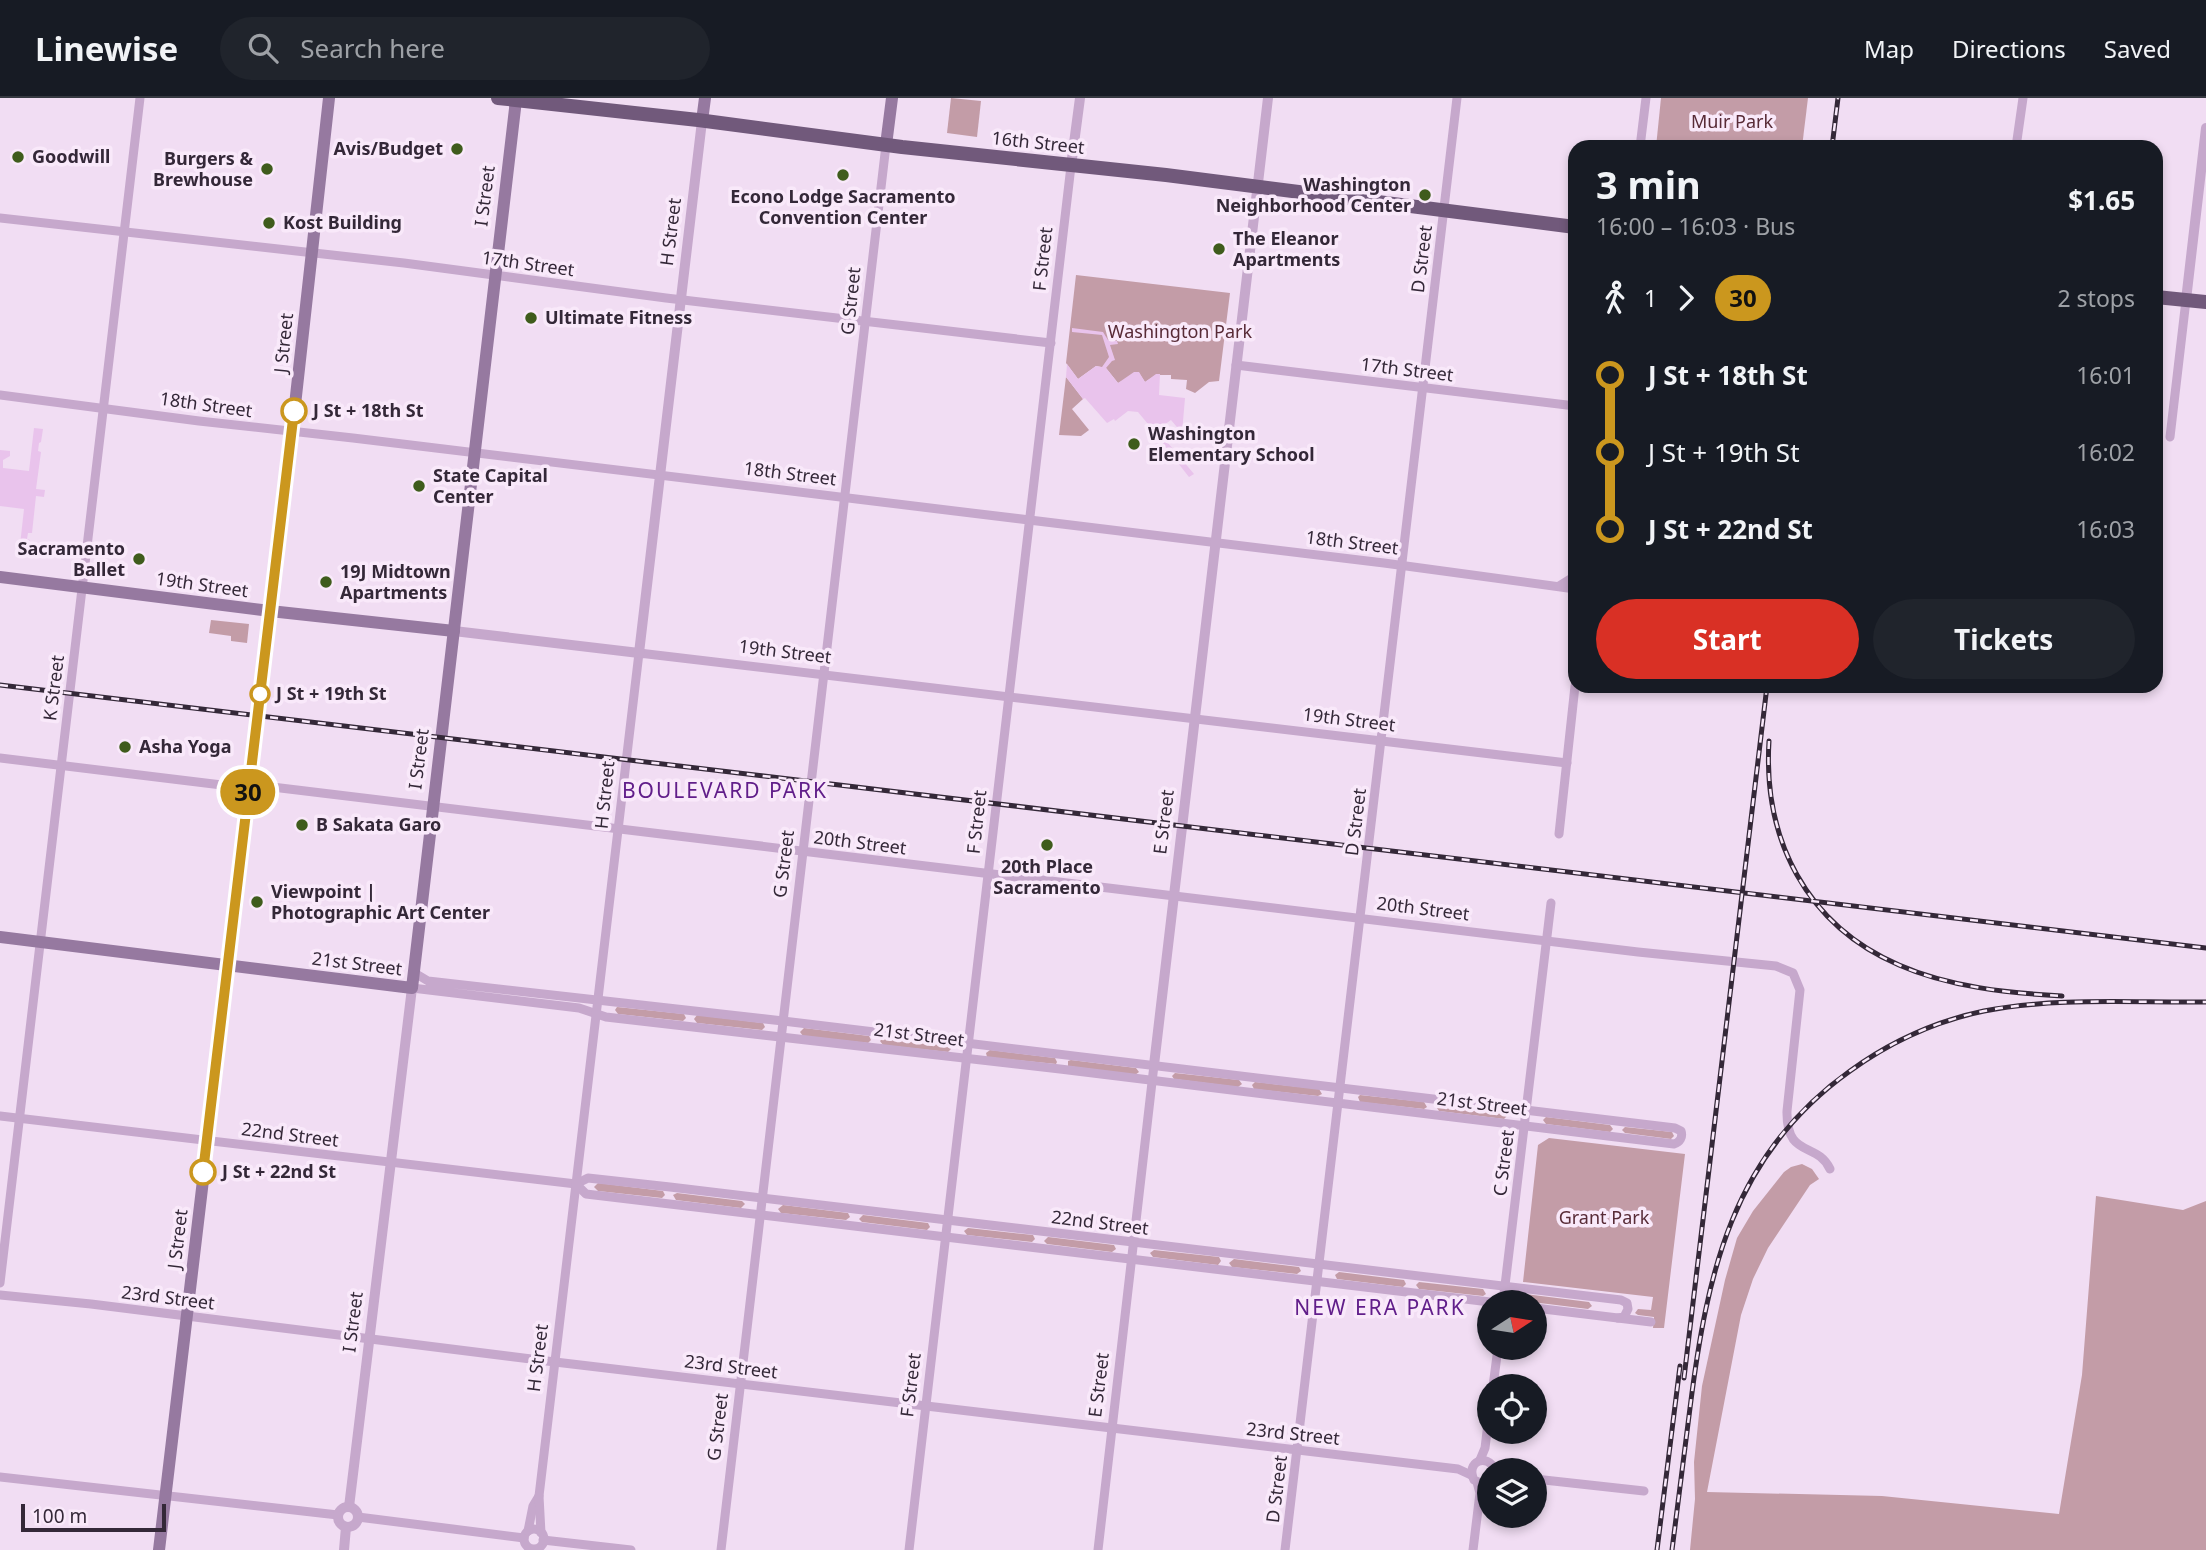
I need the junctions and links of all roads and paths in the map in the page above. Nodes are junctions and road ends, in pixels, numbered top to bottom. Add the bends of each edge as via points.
1 (140, 98) edge
2 (329, 98) edge
3 (498, 98) edge
4 (705, 98) edge
5 (892, 98) edge
6 (1080, 98) edge
7 (1268, 98) edge
8 (1457, 98) edge
9 (1646, 98) edge
10 (2023, 98) edge
11 (516, 99) edge
12 (702, 121) junction
13 (2206, 128) edge
14 (1641, 140) edge
15 (2017, 140) edge
16 (886, 145) junction
17 (1072, 166) junction
18 (1256, 187) junction
19 (1444, 211) junction
20 (0, 218) edge
21 (1568, 226) edge
22 (125, 232) junction
23 (312, 253) junction
24 (495, 275) junction
25 (2163, 297) edge
26 (681, 299) junction
27 (2186, 300) junction
28 (2206, 302) edge
29 (867, 321) junction
30 (1051, 343) junction
31 (1236, 365) junction
32 (1422, 388) junction
33 (0, 395) edge
34 (1568, 405) edge
35 (103, 407) junction
36 (292, 432) junction
37 (2170, 437) dead end
38 (475, 453) junction
39 (661, 476) junction
40 (846, 497) junction
41 (1031, 521) junction
42 (1215, 542) junction
43 (1402, 565) junction
44 (0, 577) edge
45 (1568, 580) edge
46 (83, 586) junction
47 (1557, 587) junction
48 (1568, 588) edge
49 (270, 611) junction
50 (454, 631) junction
51 (639, 653) junction
52 (824, 675) junction
53 (1574, 693) edge
54 (1010, 696) junction
55 (1194, 719) junction
56 (1381, 742) junction
57 (0, 758) edge
58 (1567, 763) junction
59 (61, 765) junction
60 (249, 785) junction
61 (433, 807) junction
62 (618, 829) junction
63 (1559, 834) dead end
64 (803, 852) junction
65 (989, 874) junction
66 (1173, 896) junction
67 (1551, 903) dead end
68 (1360, 917) junction
69 (0, 937) edge
70 (1546, 940) junction
71 (41, 943) junction
72 (228, 966) junction
73 (414, 972) junction
74 (412, 988) junction
75 (599, 999) junction
76 (597, 1014) junction
77 (783, 1021) junction
78 (781, 1037) junction
79 (969, 1043) junction
80 (967, 1058) junction
81 (1154, 1065) junction
82 (1153, 1081) junction
83 (1340, 1087) junction
84 (1338, 1104) junction
85 (1526, 1109) junction
86 (0, 1116) edge
87 (20, 1119) junction
88 (1618, 1120) junction
89 (1524, 1126) junction
90 (1616, 1138) junction
91 (207, 1142) junction
92 (391, 1163) junction
93 (1829, 1169) dead end
94 (576, 1184) junction
95 (762, 1198) junction
96 (760, 1215) junction
97 (948, 1220) junction
98 (946, 1237) junction
99 (1133, 1242) junction
100 (1131, 1260) junction
101 (1319, 1264) junction
102 (1317, 1282) junction
103 (0, 1283) edge
104 (1505, 1287) junction
105 (1505, 1290) edge
106 (0, 1295) edge
107 (1477, 1300) edge
108 (1547, 1309) edge
109 (187, 1316) junction
110 (1618, 1318) junction
111 (1651, 1322) dead end
112 (370, 1339) junction
113 (555, 1362) junction
114 (741, 1384) junction
115 (926, 1406) junction
116 (1111, 1429) junction
117 (1297, 1451) junction
118 (1477, 1471) edge
119 (0, 1477) edge
120 (1547, 1480) edge
121 (1644, 1491) dead end
122 (165, 1495) junction
123 (539, 1496) junction
124 (349, 1507) junction
125 (338, 1515) junction
126 (358, 1517) junction
127 (1477, 1517) edge
128 (346, 1527) junction
129 (526, 1541) edge
130 (541, 1543) edge
131 (159, 1550) edge
132 (344, 1550) edge
133 (631, 1550) edge
134 (721, 1550) edge
135 (909, 1550) edge
136 (1098, 1550) edge
137 (1285, 1550) edge
138 (1473, 1550) edge

1 - 22 street, K Street
2 - 23 main road, J Street
3 - 11 main road, 16th Street
4 - 12 main road, H Street
5 - 16 main road, G Street
6 - 17 street, F Street
7 - 18 street, E Street
8 - 19 street, D Street
9 - 14 street
10 - 15 street
11 - 12 main road, 16th Street
11 - 24 main road, I Street
12 - 16 main road, 16th Street
12 - 26 street, H Street
13 - 27 street
16 - 17 main road, 16th Street
16 - 29 street, G Street
17 - 18 main road, 16th Street
17 - 30 street, F Street
18 - 19 main road, 16th Street
18 - 31 street, E Street
19 - 21 main road, 16th Street
19 - 32 street, D Street
20 - 22 street, 17th Street
22 - 23 street, 17th Street
22 - 35 street, K Street
23 - 24 street, 17th Street
23 - 36 main road, J Street
24 - 26 street, 17th Street
24 - 38 main road, I Street
25 - 27 main road
26 - 29 street, 17th Street
26 - 39 street, H Street
27 - 28 main road
27 - 37 street
29 - 30 street, 17th Street
29 - 40 street, G Street
30 - 41 street, F Street
31 - 32 street, 17th Street
31 - 42 street, E Street
32 - 34 street, 17th Street
32 - 43 street, D Street
33 - 35 street, 18th Street
35 - 36 street, 18th Street
35 - 46 street, K Street
36 - 38 street, 18th Street
36 - 49 main road, J Street
38 - 39 street, 18th Street
38 - 50 main road, I Street
39 - 40 street, 18th Street
39 - 51 street, H Street
40 - 41 street, 18th Street
40 - 52 street, G Street
41 - 42 street, 18th Street
41 - 54 street, F Street
42 - 43 street, 18th Street
42 - 55 street, E Street
43 - 47 street, 18th Street
43 - 56 street, D Street
44 - 46 main road, 19th Street
45 - 47 street
46 - 49 main road, 19th Street
46 - 59 street, K Street
47 - 48 street, 18th Street
49 - 50 main road, 19th Street
49 - 60 main road, J Street
50 - 51 street, 19th Street
50 - 61 main road, I Street
51 - 52 street, 19th Street
51 - 62 street, H Street
52 - 54 street, 19th Street
52 - 64 street, G Street
53 - 58 street
54 - 55 street, 19th Street
54 - 65 street, F Street
55 - 56 street, 19th Street
55 - 66 street, E Street
56 - 58 street, 19th Street
56 - 68 street, D Street
57 - 59 street, 20th Street
58 - 63 street
59 - 60 street, 20th Street
59 - 71 street, K Street
60 - 61 street, 20th Street
60 - 72 main road, J Street
61 - 62 street, 20th Street
61 - 73 main road, I Street
62 - 64 street, 20th Street
62 - 75 street, H Street
64 - 65 street, 20th Street
64 - 77 street, G Street
65 - 66 street, 20th Street
65 - 79 street, F Street
66 - 68 street, 20th Street
66 - 81 street, E Street
67 - 70 street, C Street
68 - 70 street, 20th Street
68 - 83 street, D Street
69 - 71 main road, 21st Street
70 - 85 street, C Street
70 - 93 street, 20th Street via 1789,970 1797,978 1800,1000 1788,1127 1799,1146 1819,1155
71 - 72 main road, 21st Street
71 - 87 street, K Street
72 - 74 main road, 21st Street
72 - 91 main road, J Street
73 - 74 main road, I Street
73 - 75 street, 21st Street via 428,981
74 - 76 street, 21st Street
74 - 92 street, I Street
75 - 76 street, H Street
75 - 77 street, 21st Street
76 - 78 street, 21st Street
76 - 94 street, H Street
77 - 78 street, G Street
77 - 79 street, 21st Street
78 - 80 street, 21st Street
78 - 95 street, G Street
79 - 80 street, F Street
79 - 81 street, 21st Street
80 - 82 street, 21st Street
80 - 97 street, F Street
81 - 82 street, E Street
81 - 83 street, 21st Street
82 - 84 street, 21st Street
82 - 99 street, E Street
83 - 84 street, D Street
83 - 85 street, 21st Street
84 - 89 street, 21st Street
84 - 101 street, D Street
85 - 88 street, 21st Street
85 - 89 street, C Street
86 - 87 street, 22nd Street
87 - 91 street, 22nd Street
87 - 103 street, K Street
88 - 90 street
88 - 90 street, 21st Street via 1676,1128 1682,1137 1674,1144
89 - 90 street, 21st Street
89 - 104 street, C Street
91 - 92 street, 22nd Street
91 - 109 main road, J Street
92 - 94 street, 22nd Street
92 - 112 street, I Street
94 - 95 street, 22nd Street via 588,1178
94 - 96 street, 22nd Street via 586,1194
94 - 113 street, H Street
95 - 96 street, G Street
95 - 97 street, 22nd Street
96 - 98 street, 22nd Street
96 - 114 street, G Street
97 - 98 street, F Street
97 - 99 street, 22nd Street
98 - 100 street, 22nd Street
98 - 115 street, F Street
99 - 100 street, E Street
99 - 101 street, 22nd Street
100 - 102 street, 22nd Street
100 - 116 street, E Street
101 - 102 street, D Street
101 - 104 street, 22nd Street
102 - 107 street, 22nd Street
102 - 117 street, D Street
104 - 105 street, C Street
104 - 110 street, 22nd Street via 1621,1300 1628,1312
106 - 109 street, 23rd Street
108 - 110 street
109 - 112 street, 23rd Street
109 - 122 main road, J Street
110 - 111 street
112 - 113 street, 23rd Street
112 - 124 street, I Street
113 - 114 street, 23rd Street
113 - 123 street, H Street
114 - 115 street, 23rd Street
114 - 134 street, G Street
115 - 116 street, 23rd Street
115 - 135 street, F Street
116 - 117 street, 23rd Street
116 - 136 street, E Street
117 - 118 street, 23rd Street
117 - 137 street, D Street
119 - 122 street
120 - 121 street
122 - 125 street
122 - 131 main road, J Street
123 - 129 street, H Street
123 - 130 street, H Street
124 - 125 street
124 - 126 street
125 - 128 street
126 - 128 street via 353,1526
126 - 129 street
127 - 138 street
128 - 132 street
129 - 130 street via 532,1549
129 - 130 street via 534,1530
130 - 133 street

